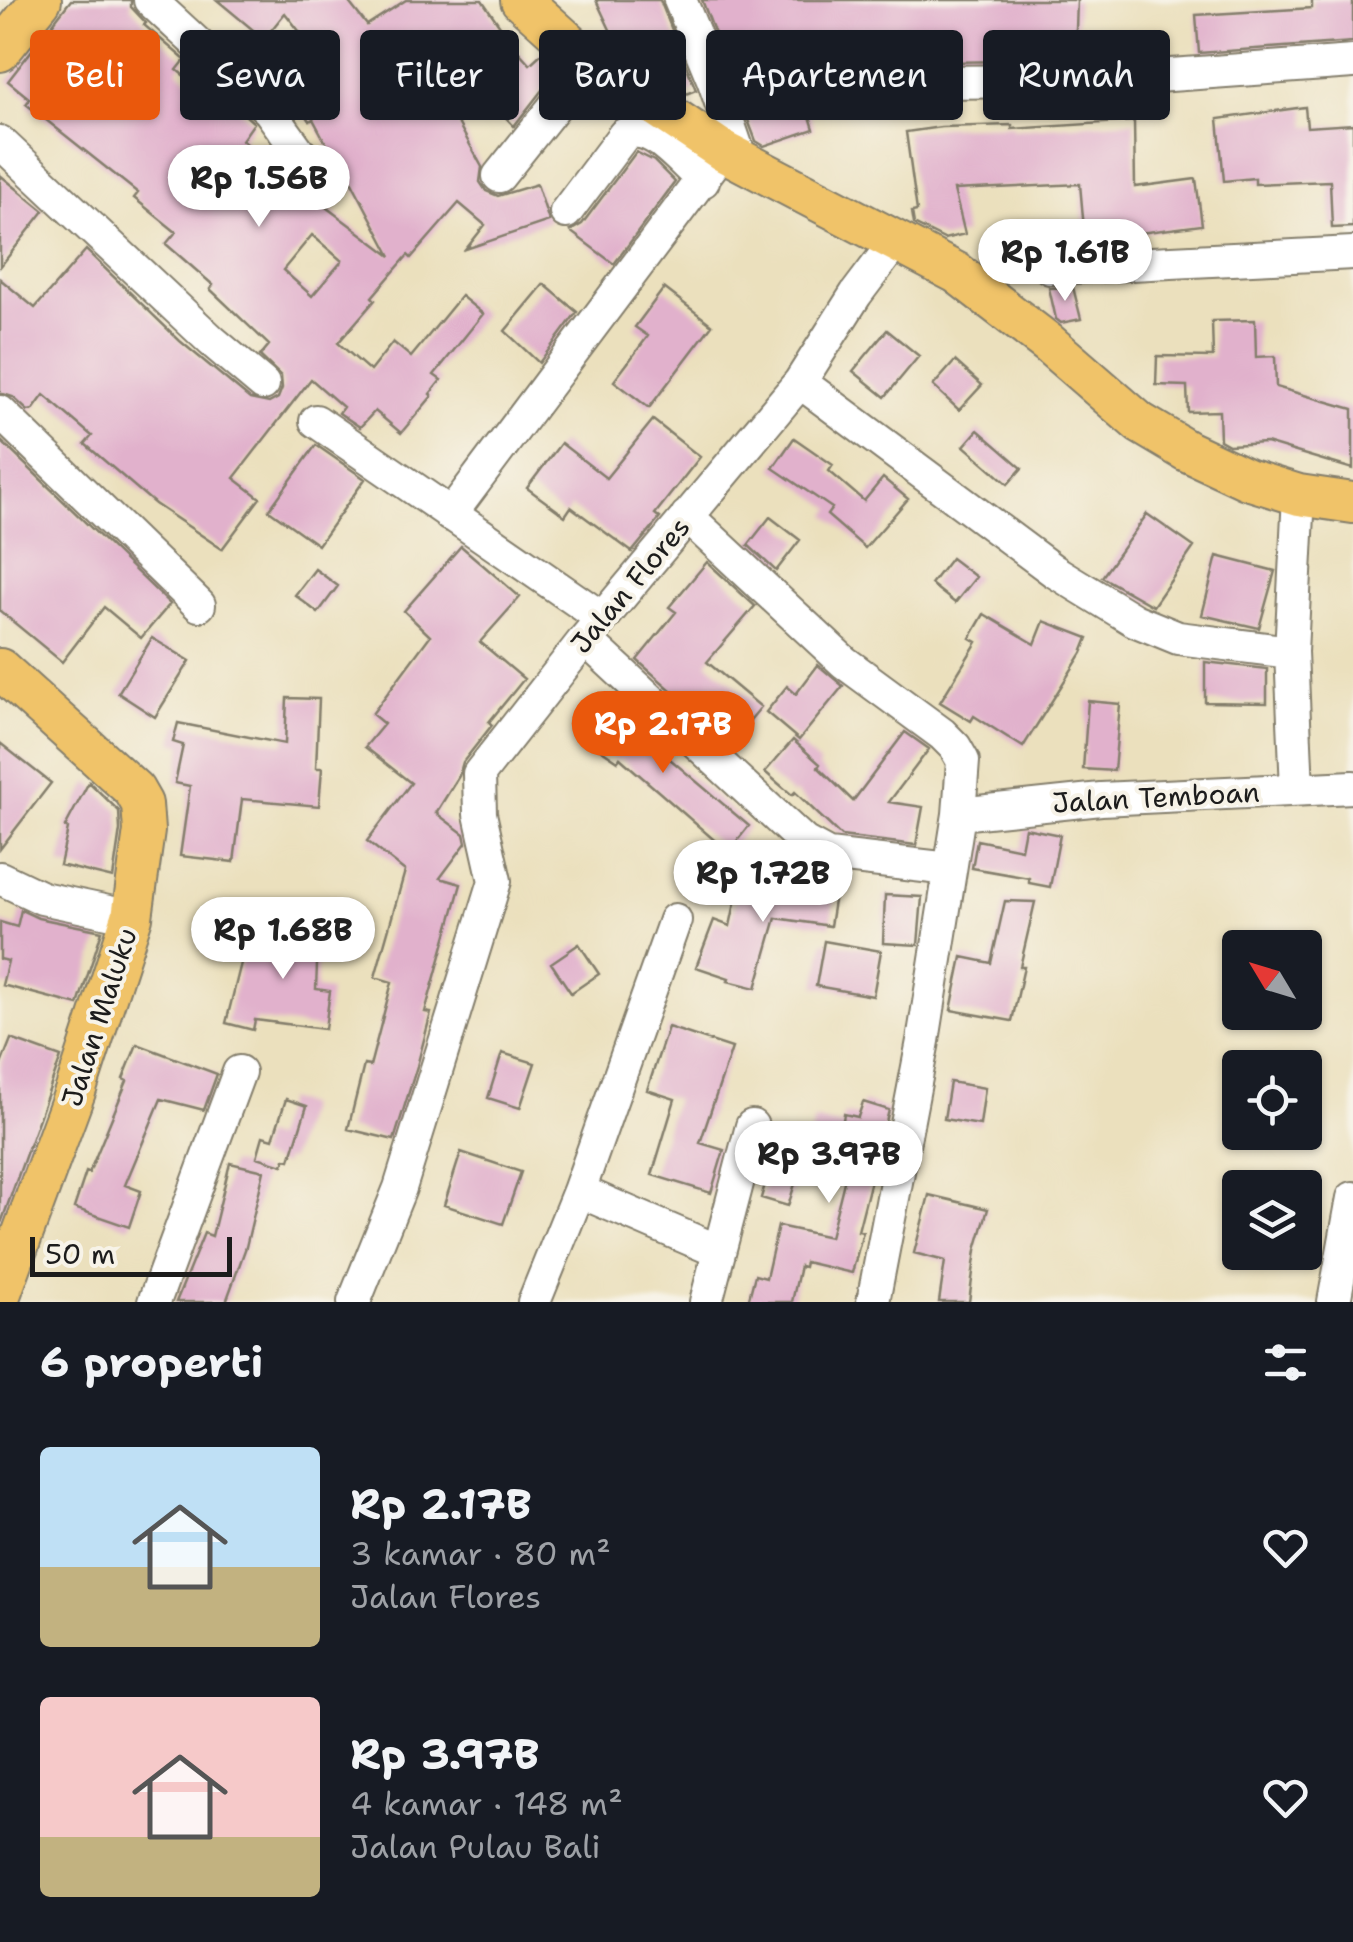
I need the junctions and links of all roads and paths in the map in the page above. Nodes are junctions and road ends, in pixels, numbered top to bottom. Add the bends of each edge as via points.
1 (41, 0) edge
2 (150, 0) edge
3 (521, 0) edge
4 (680, 0) edge
5 (554, 30) edge
6 (0, 51) edge
7 (1353, 62) edge
8 (963, 82) edge
9 (544, 120) edge
10 (665, 120) edge
11 (0, 142) edge
12 (722, 164) junction
13 (499, 176) dead end
14 (323, 185) dead end
15 (566, 212) dead end
16 (896, 241) junction
17 (1353, 253) edge
18 (1050, 268) dead end
19 (800, 382) junction
20 (263, 384) dead end
21 (0, 412) edge
22 (316, 421) dead end
23 (1299, 495) junction
24 (1353, 503) edge
25 (450, 514) junction
26 (688, 516) junction
27 (199, 605) dead end
28 (594, 628) junction
29 (1291, 652) junction
30 (0, 670) edge
31 (1353, 788) edge
32 (1298, 789) junction
33 (959, 814) junction
34 (950, 868) junction
35 (0, 878) edge
36 (132, 918) junction
37 (676, 920) dead end
38 (239, 1072) dead end
39 (752, 1126) dead end
40 (579, 1191) junction
41 (1353, 1198) edge
42 (718, 1251) junction
43 (0, 1296) edge
44 (154, 1302) edge
45 (354, 1302) edge
46 (534, 1302) edge
47 (706, 1302) edge
48 (874, 1302) edge
49 (1334, 1302) edge

1 - 6 main road
2 - 14 street via 270,110
3 - 5 main road
4 - 12 street via 713,79
7 - 8 street
9 - 13 street
10 - 12 main road
11 - 20 street
12 - 15 street via 633,129
12 - 16 main road
12 - 25 street
16 - 19 street, Jalan Flores
16 - 23 main road via 991,297 1140,423 1247,479
17 - 18 street
19 - 26 street, Jalan Flores
19 - 29 street via 1040,561 1154,631
21 - 27 street
22 - 25 street
23 - 24 main road
23 - 29 street
25 - 28 street
26 - 28 street, Jalan Flores
26 - 33 street via 844,662 955,747 962,761
28 - 34 street via 804,842 828,855
28 - 45 street, Jalan Flores via 478,774 495,880 400,1188
29 - 32 street
30 - 36 main road, Jalan Maluku via 138,796 144,831
31 - 32 street, Jalan Temboan
32 - 33 street, Jalan Temboan
33 - 34 street
34 - 48 street
35 - 36 street via 42,898
36 - 43 main road, Jalan Maluku
37 - 40 street
38 - 44 street
39 - 42 street
40 - 42 street
40 - 46 street
41 - 49 street
42 - 47 street

